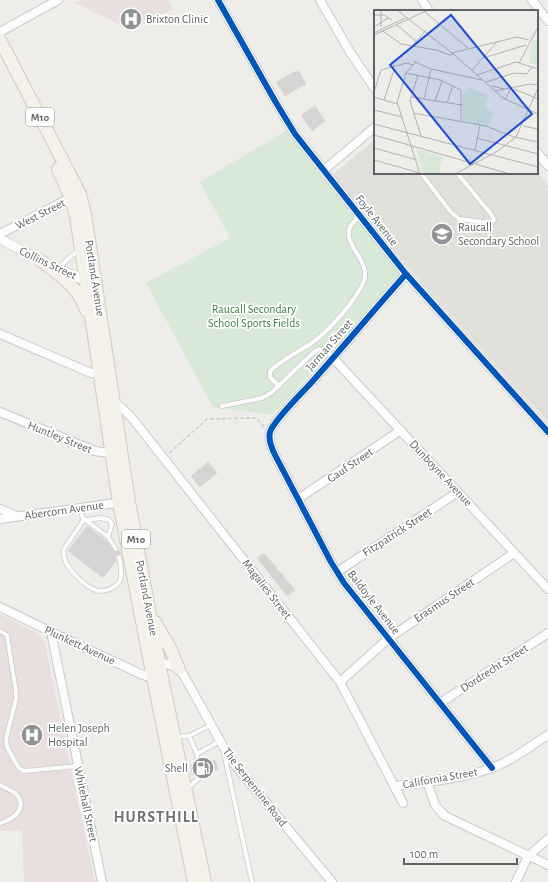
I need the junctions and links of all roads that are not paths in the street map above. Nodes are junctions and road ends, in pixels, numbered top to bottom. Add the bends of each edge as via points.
1 (58, 0) edge
2 (218, 0) edge
3 (320, 0) edge
4 (422, 0) edge
5 (532, 0) edge
6 (428, 10) edge
7 (548, 21) edge
8 (0, 32) edge
9 (0, 40) edge
10 (0, 58) edge
11 (374, 88) edge
12 (374, 128) edge
13 (538, 153) edge
14 (548, 166) edge
15 (324, 170) junction
16 (422, 174) edge
17 (458, 174) edge
18 (75, 196) junction
19 (360, 216) junction
20 (0, 234) edge
21 (0, 239) edge
22 (86, 250) junction
23 (40, 260) junction
24 (59, 268) junction
25 (406, 274) junction
26 (91, 283) junction
27 (0, 334) edge
28 (95, 342) junction
29 (333, 358) junction
30 (104, 373) junction
31 (279, 386) junction
32 (108, 401) junction
33 (222, 406) dead end
34 (0, 412) edge
35 (401, 430) junction
36 (270, 432) joint
37 (548, 432) edge
38 (116, 453) junction
39 (458, 492) junction
40 (298, 499) junction
41 (124, 502) junction
42 (81, 508) junction
43 (0, 509) edge
44 (18, 516) junction
45 (0, 519) edge
46 (85, 519) junction
47 (108, 537) junction
48 (116, 549) dead end
49 (514, 553) junction
50 (118, 557) dead end
51 (337, 572) junction
52 (548, 589) edge
53 (0, 606) edge
54 (151, 616) junction
55 (0, 631) edge
56 (51, 632) junction
57 (548, 633) edge
58 (389, 638) junction
59 (155, 664) junction
60 (179, 669) junction
61 (157, 678) junction
62 (340, 682) junction
63 (440, 703) junction
64 (211, 725) junction
65 (548, 735) edge
66 (189, 736) junction
67 (174, 738) junction
68 (222, 744) junction
69 (197, 754) junction
70 (198, 763) dead end
71 (78, 766) junction
72 (492, 768) junction
73 (200, 774) dead end
74 (427, 781) junction
75 (0, 785) edge
76 (394, 786) junction
77 (185, 789) junction
78 (403, 803) dead end
79 (0, 823) edge
80 (548, 839) edge
81 (528, 856) junction
82 (548, 865) edge
83 (102, 882) edge
84 (194, 882) edge
85 (205, 882) edge
86 (252, 882) edge
87 (332, 882) edge
88 (516, 882) edge

1 - 8 street
2 - 15 street, Foyle Avenue via 285,118
3 - 11 street
4 - 6 street
5 - 7 street
9 - 18 main road, M10
10 - 18 main road, M10
12 - 15 street
13 - 14 street
15 - 19 street, Foyle Avenue
16 - 17 lane via 459,219 491,223 494,220 491,214
18 - 20 street, West Street
18 - 22 main road, Portland Avenue / M10 via 85,214
19 - 25 street, Foyle Avenue
19 - 31 lane via 352,224 348,235 365,270 364,281 351,302 326,331 270,371 270,377
21 - 23 street, Collins Street
22 - 24 lane via 76,252
22 - 26 main road, Portland Avenue / M10
23 - 24 street, Collins Street
23 - 28 main road via 66,281 84,302
24 - 26 street, Collins Street
25 - 29 street, Jarman Street
25 - 37 street, Foyle Avenue
26 - 28 main road, Portland Avenue / M10
26 - 30 main road, Portland Avenue / M10
27 - 30 street via 84,370
28 - 30 main road, Portland Avenue / M10
29 - 31 lane via 325,350 318,349
29 - 35 street, Dunboyne Avenue
29 - 36 street, Jarman Street via 285,411
30 - 32 main road, Portland Avenue / M10
31 - 33 lane via 262,398
32 - 38 main road, Portland Avenue / M10
32 - 62 street, Magalies Street via 127,413
34 - 38 street, Huntley Street via 95,451
35 - 39 street, Dunboyne Avenue
35 - 40 street, Gauf Street
36 - 40 street, Baldoyle Avenue via 273,451
38 - 41 main road, Portland Avenue / M10
39 - 49 street, Dunboyne Avenue
39 - 51 street, Fitzpatrick Street
40 - 51 street, Baldoyle Avenue
41 - 42 street, Abercorn Avenue
41 - 54 main road, Portland Avenue / M10
41 - 59 main road, Portland Avenue / M10
42 - 44 street, Abercorn Avenue
42 - 46 lane
43 - 44 street
44 - 45 street, Abercorn Avenue
46 - 47 lane
46 - 47 lane via 109,520 112,524
46 - 50 lane via 64,549 65,562 71,569 88,586 100,591 106,590 114,587 121,579
47 - 48 lane
49 - 52 street, Dunboyne Avenue
49 - 58 street, Erasmus Street
51 - 58 street, Baldoyle Avenue via 348,590
53 - 56 street, Plunkett Avenue
54 - 59 main road, Portland Avenue / M10
54 - 60 main road
55 - 71 lane via 7,635 16,692 6,739 13,758 24,771
56 - 61 street, Plunkett Avenue
56 - 71 street, Whitehall Street
57 - 63 street, Dordrecht Street
58 - 62 street, Erasmus Street
58 - 63 street, Baldoyle Avenue
59 - 60 street via 170,665
59 - 61 main road, Portland Avenue / M10
60 - 64 street, The Serpentine Road
61 - 67 main road, Portland Avenue / M10
61 - 84 main road, Portland Avenue / M10
62 - 76 street, Magalies Street
63 - 72 street, Baldoyle Avenue
64 - 66 lane
64 - 68 street, The Serpentine Road
65 - 72 street, California Street
66 - 67 lane
66 - 69 lane
67 - 77 main road, Portland Avenue / M10
68 - 69 lane
68 - 86 lane
68 - 87 street, The Serpentine Road via 256,792
69 - 70 lane
71 - 83 street, Whitehall Street
72 - 74 street, California Street
73 - 77 lane via 198,779
74 - 76 street, California Street
74 - 81 street via 435,805 445,816
75 - 79 lane via 14,792 20,802 20,808 13,819
76 - 78 street, Magalies Street
77 - 85 main road, Portland Avenue / M10
80 - 81 street
81 - 82 street
81 - 88 street

